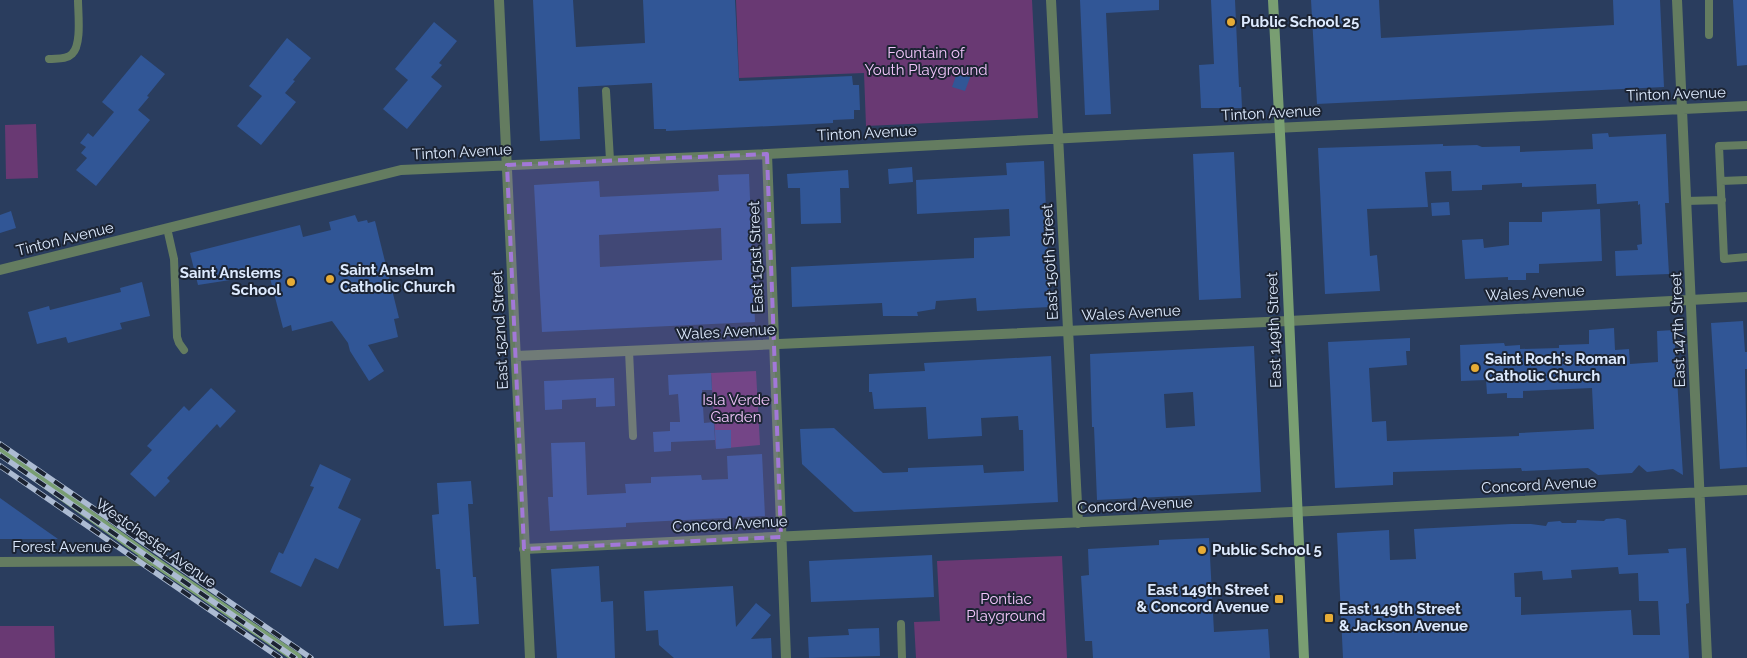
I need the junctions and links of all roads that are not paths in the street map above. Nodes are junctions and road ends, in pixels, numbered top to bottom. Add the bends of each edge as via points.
1 (78, 0) edge
2 (499, 0) edge
3 (1051, 0) edge
4 (1273, 0) edge
5 (1677, 0) edge
6 (1709, 0) edge
7 (1709, 35) dead end
8 (49, 59) dead end
9 (606, 91) dead end
10 (1747, 106) edge
11 (1682, 108) junction
12 (1279, 128) junction
13 (1058, 138) junction
14 (1747, 145) edge
15 (767, 154) junction
16 (610, 160) junction
17 (507, 165) junction
18 (1747, 180) edge
19 (1721, 181) junction
20 (1722, 200) junction
21 (1686, 201) junction
22 (168, 228) junction
23 (1747, 257) edge
24 (0, 270) edge
25 (1747, 297) edge
26 (1692, 299) junction
27 (1289, 321) junction
28 (1068, 331) junction
29 (774, 345) junction
30 (184, 350) dead end
31 (629, 351) junction
32 (516, 356) junction
33 (633, 436) dead end
34 (0, 451) edge
35 (1747, 490) edge
36 (1700, 492) junction
37 (1296, 513) junction
38 (1078, 522) junction
39 (781, 537) junction
40 (524, 549) junction
41 (154, 561) junction
42 (0, 562) edge
43 (901, 624) dead end
44 (297, 658) edge
45 (530, 658) edge
46 (786, 658) edge
47 (902, 658) edge
48 (1304, 658) edge
49 (1707, 658) edge

1 - 8 lane via 77,45 65,58
2 - 17 street, East 152nd Street
3 - 13 street, East 150th Street
4 - 12 main road, East 149th Street
5 - 11 street, East 147th Street
6 - 7 lane
9 - 16 lane
10 - 11 street, Tinton Avenue
11 - 12 street, Tinton Avenue
11 - 21 street, East 147th Street
12 - 13 street, Tinton Avenue
12 - 27 main road, East 149th Street
13 - 15 street, Tinton Avenue
13 - 28 street, East 150th Street
14 - 19 lane via 1719,146
15 - 16 street, Tinton Avenue
15 - 29 street, East 151st Street
16 - 17 street, Tinton Avenue
17 - 22 street, Tinton Avenue via 401,170
17 - 32 street, East 152nd Street
18 - 19 lane
19 - 20 lane
20 - 21 lane
20 - 23 lane via 1724,258
21 - 26 street, East 147th Street
22 - 24 street, Tinton Avenue
22 - 30 lane via 174,259 177,337
25 - 26 street, Wales Avenue
26 - 27 street, Wales Avenue
26 - 36 street, East 147th Street
27 - 28 street, Wales Avenue
27 - 37 main road, East 149th Street
28 - 29 street, Wales Avenue
28 - 38 street, East 150th Street
29 - 31 street, Wales Avenue
29 - 39 street, East 151st Street
31 - 32 street, Wales Avenue
31 - 33 lane
32 - 40 street, East 152nd Street
34 - 41 main road, Westchester Avenue
35 - 36 street, Concord Avenue
36 - 37 street, Concord Avenue
36 - 49 street, East 147th Street
37 - 38 street, Concord Avenue
37 - 48 main road, East 149th Street
38 - 39 street, Concord Avenue
39 - 40 street, Concord Avenue
39 - 46 street, East 151st Street
40 - 45 street, East 152nd Street
41 - 42 street, Forest Avenue
41 - 44 main road, Westchester Avenue
43 - 47 lane

